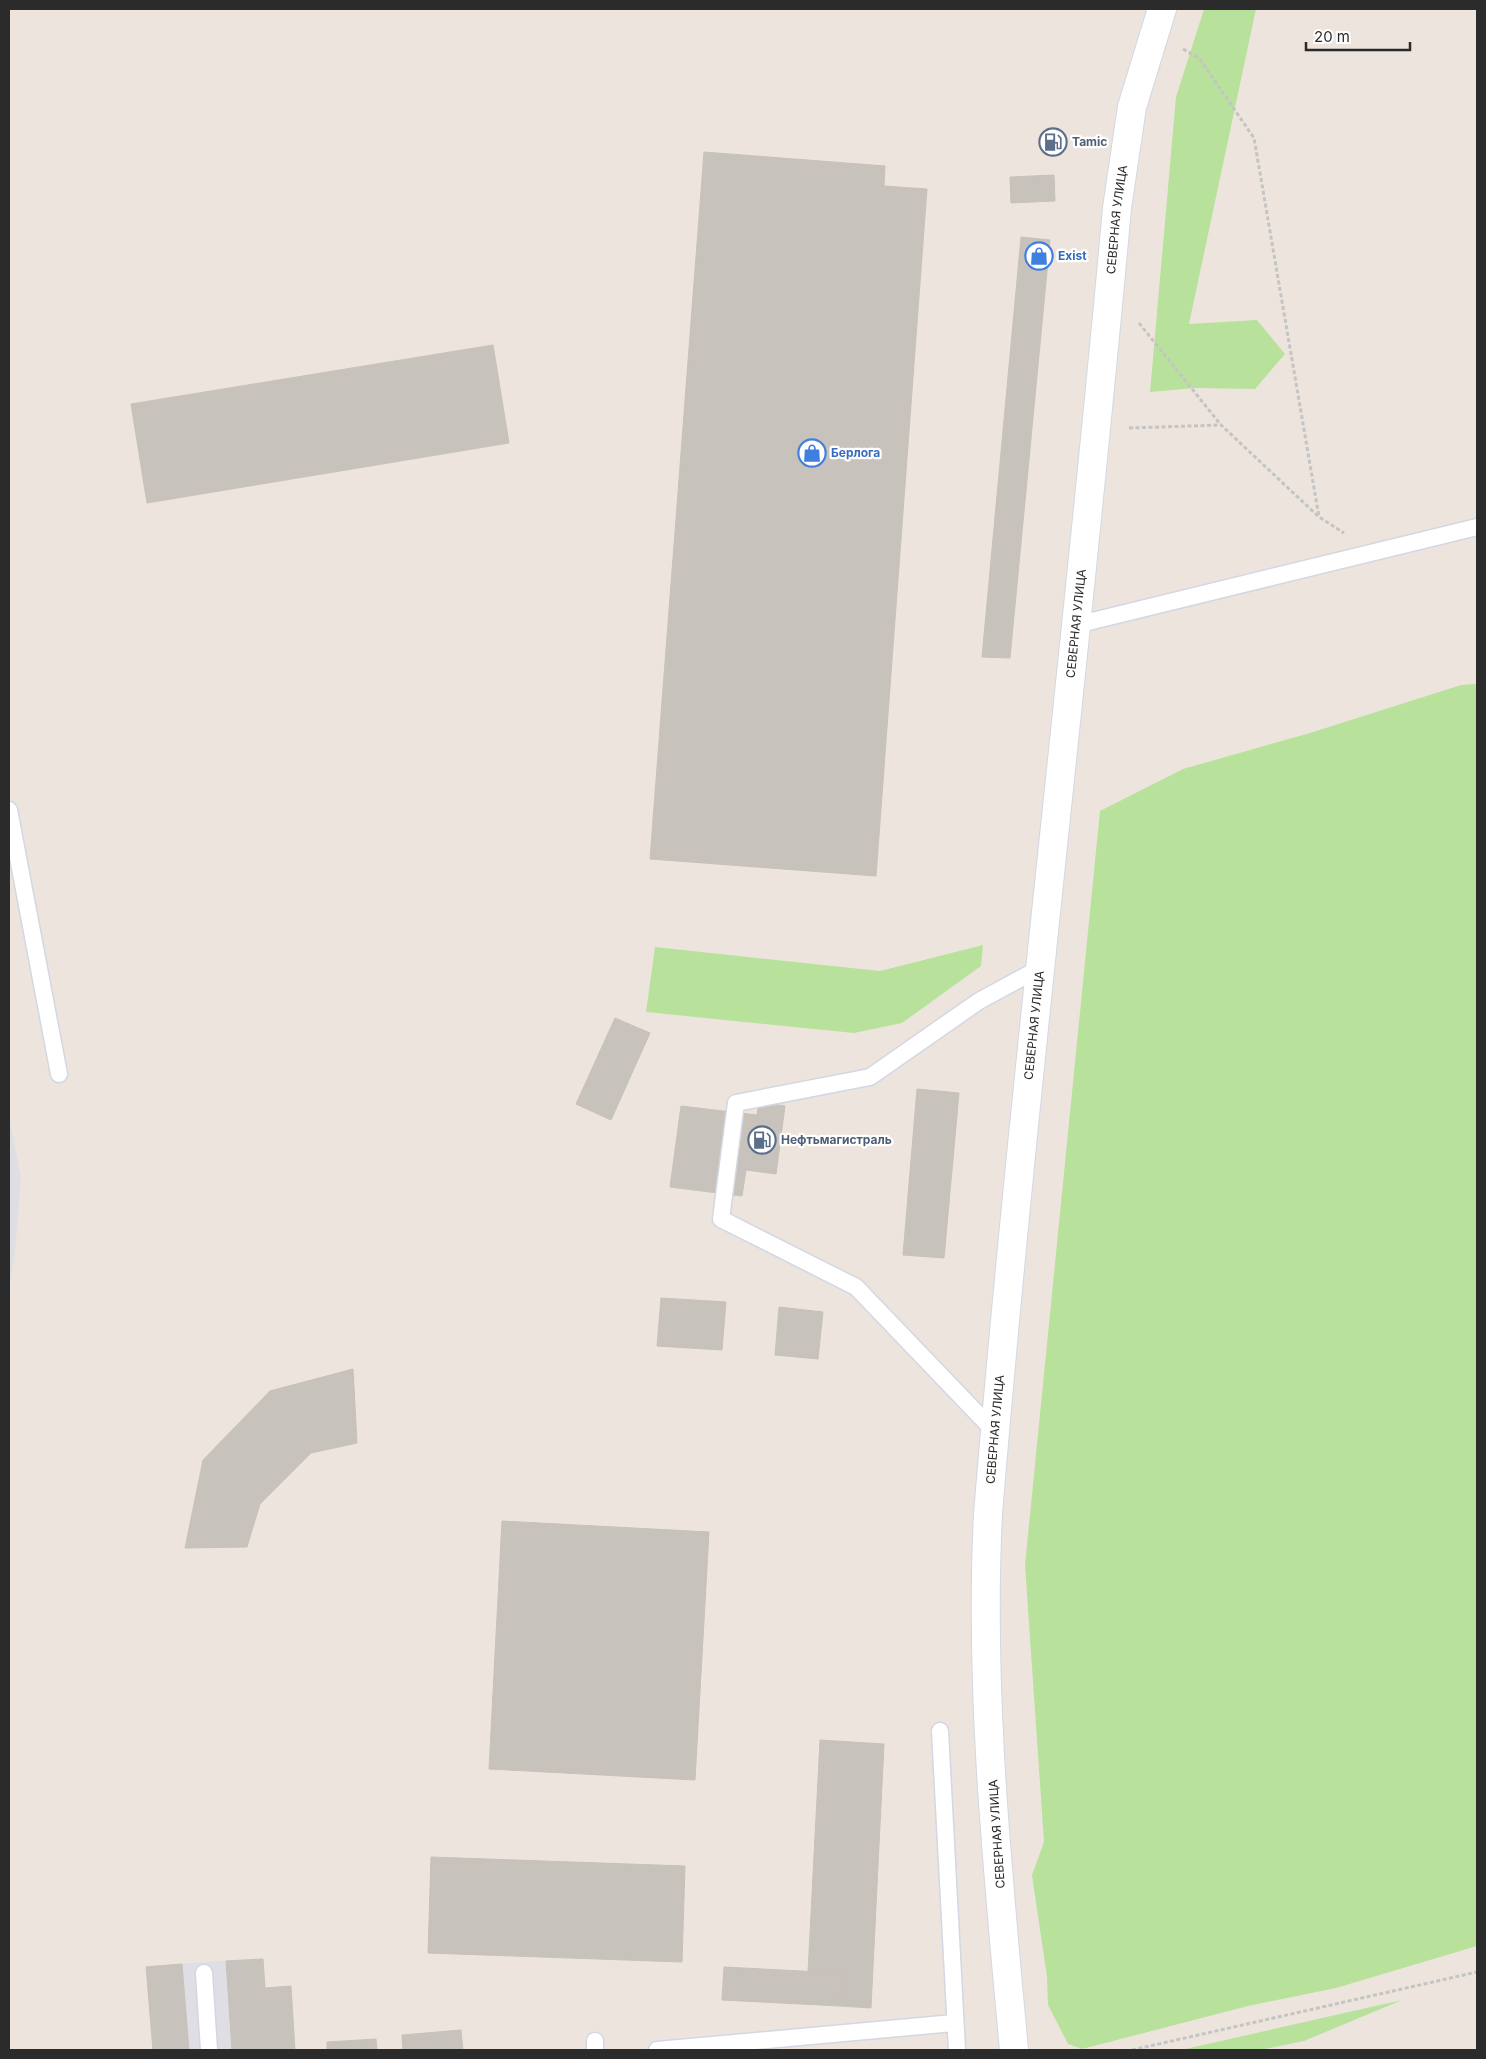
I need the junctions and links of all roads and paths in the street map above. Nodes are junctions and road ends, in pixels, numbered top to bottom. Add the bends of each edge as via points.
1 (1159, 20) edge
2 (1110, 288) junction
3 (1221, 425) junction
4 (1096, 428) junction
5 (1319, 517) junction
6 (1477, 527) edge
7 (1376, 552) junction
8 (1076, 625) junction
9 (9, 810) edge
10 (1040, 968) junction
11 (59, 1074) dead end
12 (995, 1432) junction
13 (940, 1731) dead end
14 (1477, 1972) edge
15 (204, 1973) dead end
16 (954, 2023) junction
17 (209, 2050) edge
18 (657, 2050) edge
19 (957, 2050) edge
20 (1014, 2050) edge
21 (1132, 2050) edge

1 - 2 main road, СЕВЕРНАЯ УЛИЦА via 1132,108 1117,208
1 - 5 path via 1199,58 1254,138
2 - 3 path
2 - 4 main road, СЕВЕРНАЯ УЛИЦА
3 - 4 path
3 - 5 path
4 - 8 main road, СЕВЕРНАЯ УЛИЦА
5 - 7 path
6 - 7 lane
7 - 8 lane
8 - 10 main road, СЕВЕРНАЯ УЛИЦА
9 - 11 lane
10 - 12 main road, СЕВЕРНАЯ УЛИЦА
10 - 12 lane via 979,1001 870,1077 736,1103 721,1219 856,1287
12 - 20 main road, СЕВЕРНАЯ УЛИЦА via 985,1578 986,1650
13 - 16 lane
14 - 21 path
15 - 17 lane
16 - 18 lane
16 - 19 lane

